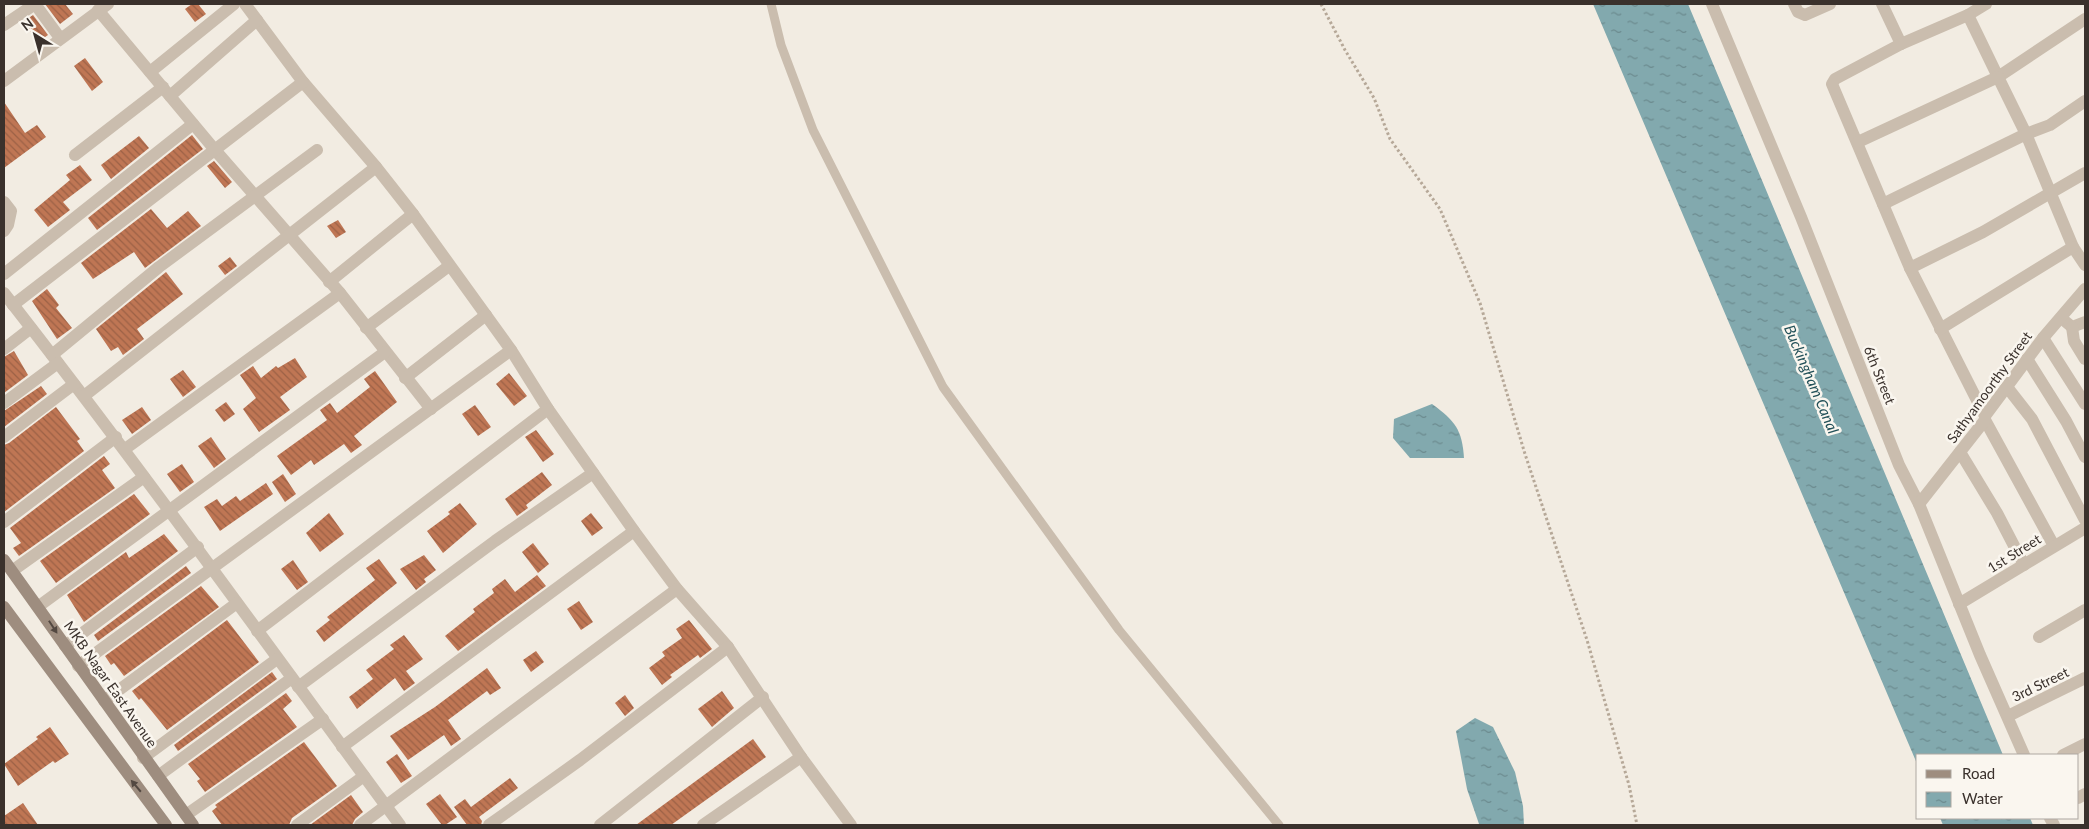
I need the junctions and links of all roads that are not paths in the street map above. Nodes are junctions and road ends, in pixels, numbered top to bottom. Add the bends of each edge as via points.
1 (35, 4) edge
2 (234, 4) edge
3 (245, 4) edge
4 (771, 4) edge
5 (1712, 4) edge
6 (1794, 4) edge
7 (1830, 4) edge
8 (1882, 4) edge
9 (1986, 4) edge
10 (103, 7) edge
11 (1968, 15) junction
12 (2085, 19) edge
13 (257, 20) junction
14 (4, 25) edge
15 (60, 38) junction
16 (1901, 44) junction
17 (150, 72) junction
18 (1998, 77) junction
19 (4, 81) edge
20 (303, 82) junction
21 (166, 91) junction
22 (2085, 101) edge
23 (194, 124) junction
24 (2026, 134) junction
25 (1858, 142) junction
26 (215, 150) junction
27 (317, 150) dead end
28 (75, 155) dead end
29 (376, 167) junction
30 (2085, 173) edge
31 (2050, 195) junction
32 (255, 197) junction
33 (4, 202) edge
34 (1883, 204) junction
35 (412, 214) junction
36 (4, 231) edge
37 (288, 235) junction
38 (2074, 247) junction
39 (2085, 265) edge
40 (449, 266) junction
41 (1910, 268) junction
42 (4, 274) edge
43 (329, 282) junction
44 (2085, 289) edge
45 (4, 293) edge
46 (340, 293) junction
47 (13, 305) junction
48 (486, 315) junction
49 (2061, 317) junction
50 (2085, 322) edge
51 (2072, 327) junction
52 (31, 328) junction
53 (366, 328) junction
54 (1940, 328) junction
55 (2043, 338) junction
56 (4, 349) edge
57 (511, 350) junction
58 (385, 352) junction
59 (55, 359) junction
60 (2027, 359) junction
61 (2085, 359) edge
62 (405, 378) junction
63 (74, 384) junction
64 (2007, 387) junction
65 (84, 396) junction
66 (4, 403) edge
67 (2085, 404) edge
68 (430, 409) junction
69 (548, 409) junction
70 (1985, 418) junction
71 (4, 437) edge
72 (116, 437) junction
73 (125, 449) junction
74 (1960, 452) junction
75 (2085, 457) edge
76 (593, 473) junction
77 (144, 477) junction
78 (1919, 504) junction
79 (169, 510) junction
80 (2085, 520) edge
81 (4, 522) edge
82 (2085, 528) edge
83 (634, 531) junction
84 (2054, 546) junction
85 (198, 547) junction
86 (4, 560) edge
87 (2024, 565) junction
88 (212, 567) junction
89 (12, 571) junction
90 (677, 589) junction
91 (237, 603) junction
92 (1959, 604) junction
93 (39, 606) junction
94 (4, 607) edge
95 (2085, 610) edge
96 (257, 631) junction
97 (2039, 637) dead end
98 (65, 646) junction
99 (728, 647) junction
100 (277, 659) junction
101 (78, 666) junction
102 (2085, 678) edge
103 (295, 683) junction
104 (763, 697) junction
105 (104, 700) junction
106 (2008, 716) junction
107 (323, 719) junction
108 (2085, 744) edge
109 (342, 747) junction
110 (2024, 754) edge
111 (2065, 754) edge
112 (801, 757) junction
113 (143, 758) junction
114 (158, 776) junction
115 (364, 776) junction
116 (386, 806) junction
117 (190, 820) edge
118 (166, 825) edge
119 (297, 825) edge
120 (360, 825) edge
121 (400, 825) edge
122 (489, 825) edge
123 (600, 825) edge
124 (703, 825) edge
125 (851, 825) edge
126 (1279, 825) edge

1 - 14 street
1 - 15 street
2 - 17 street
3 - 13 street
4 - 126 lane via 780,45 813,130 943,388 1119,630
5 - 78 street, 6th Street via 1899,465
6 - 7 street via 1798,12 1806,15
8 - 16 street
9 - 11 street
10 - 15 street
10 - 17 street
11 - 16 street
11 - 18 street
12 - 18 street
13 - 20 street
13 - 21 street
15 - 19 street
16 - 25 street via 1835,79 1832,84
17 - 21 street
18 - 24 street
18 - 25 street
20 - 26 street
20 - 29 street
21 - 23 street
21 - 28 street
22 - 24 street via 2050,126
23 - 26 street
23 - 42 street
24 - 31 street
24 - 34 street
25 - 34 street
26 - 32 street
26 - 47 street
27 - 32 street
29 - 35 street
29 - 37 street
30 - 31 street
31 - 38 street
31 - 41 street
32 - 37 street
32 - 59 street via 159,267
33 - 36 street via 11,212
34 - 41 street
35 - 40 street
35 - 43 street
37 - 43 street
37 - 65 street
38 - 39 street
38 - 54 street
40 - 48 street
40 - 53 street
41 - 54 street
43 - 46 street
44 - 49 street, Sathyamoorthy Street
45 - 47 street
46 - 53 street
46 - 73 street
47 - 52 street
48 - 57 street
48 - 62 street
49 - 51 street
49 - 55 street, Sathyamoorthy Street
50 - 51 street
51 - 61 street via 2074,341
52 - 56 street
52 - 59 street
53 - 58 street
54 - 70 street
55 - 60 street, Sathyamoorthy Street
55 - 67 street
57 - 68 street
57 - 69 street
58 - 62 street
58 - 79 street
59 - 63 street
59 - 66 street
60 - 64 street, Sathyamoorthy Street
60 - 75 street
62 - 68 street
63 - 65 street
63 - 71 street
64 - 70 street, Sathyamoorthy Street
64 - 80 street via 2032,419
65 - 72 street
68 - 88 street
69 - 76 street
69 - 96 street
70 - 74 street, Sathyamoorthy Street
70 - 84 street
72 - 73 street
72 - 81 street
73 - 77 street
74 - 78 street, Sathyamoorthy Street
74 - 87 street
76 - 83 street
76 - 103 street
77 - 79 street
77 - 89 street
78 - 92 street, 6th Street
79 - 85 street
79 - 93 street
82 - 84 street, 1st Street
83 - 90 street
83 - 109 street
84 - 87 street, 1st Street
85 - 88 street
85 - 98 street
86 - 89 main road, MKB Nagar East Avenue
87 - 92 street, 1st Street
88 - 91 street
88 - 101 street
89 - 93 main road, MKB Nagar East Avenue
90 - 99 street
90 - 116 street
91 - 96 street
91 - 105 street
92 - 106 street, 6th Street
93 -> 98 main road, MKB Nagar East Avenue
118 -> 94 main road
95 - 97 street
96 - 100 street
98 - 101 main road, MKB Nagar East Avenue
99 - 104 street
99 - 122 street
100 - 103 street
100 - 113 street
101 - 105 main road, MKB Nagar East Avenue
102 - 106 street, 3rd Street
103 - 107 street
103 - 114 street
104 - 112 street
104 - 123 street
105 - 113 main road, MKB Nagar East Avenue
106 - 110 street, 6th Street
107 - 109 street
107 - 117 street
108 - 111 street
109 - 115 street
112 - 124 street
112 - 125 street
113 - 114 main road, MKB Nagar East Avenue
114 - 117 main road, MKB Nagar East Avenue
115 - 116 street
115 - 119 street
116 - 120 street
116 - 121 street

